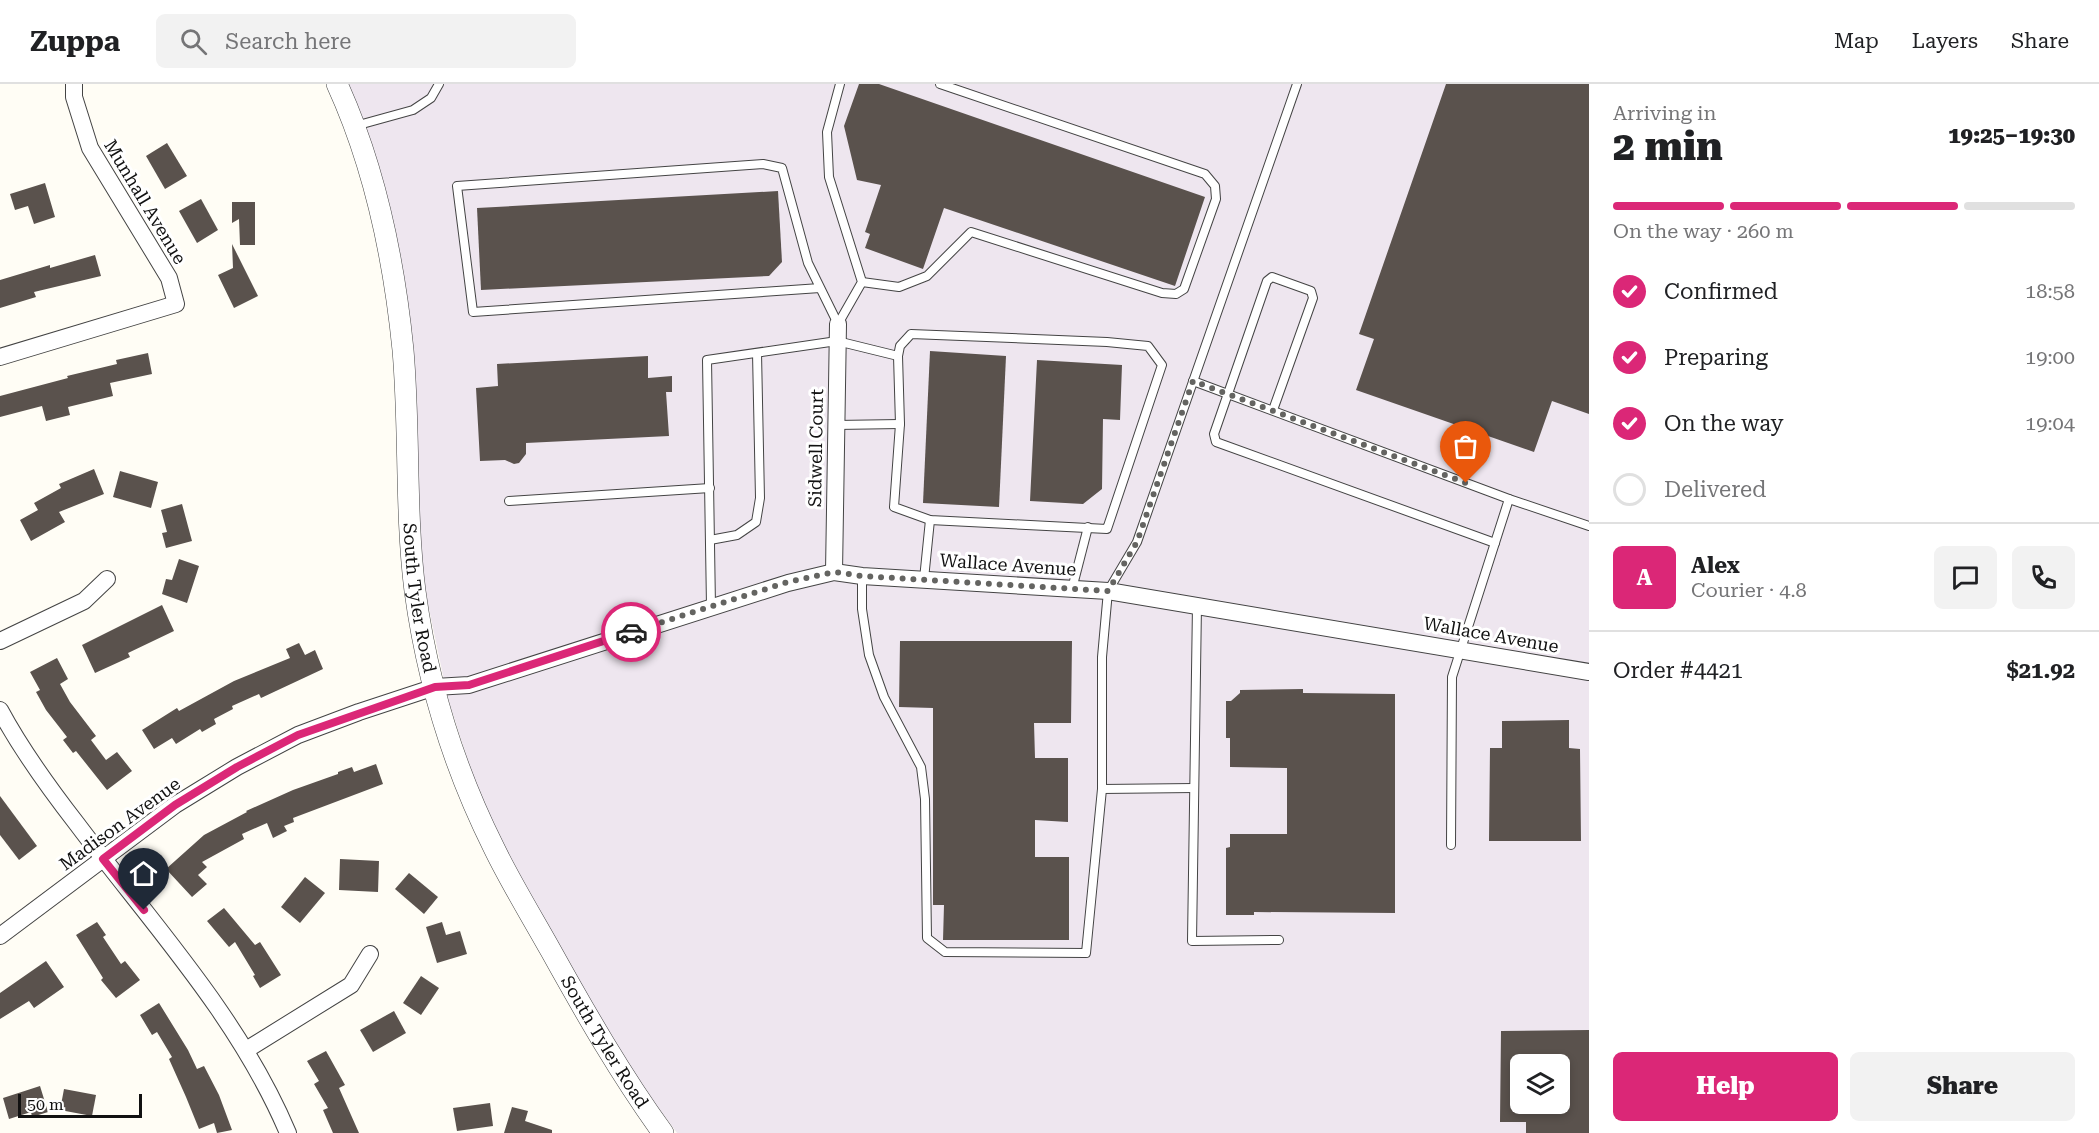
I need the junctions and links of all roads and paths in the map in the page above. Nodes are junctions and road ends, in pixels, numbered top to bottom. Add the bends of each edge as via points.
1 (74, 84) edge
2 (336, 84) edge
3 (439, 84) edge
4 (840, 84) edge
5 (940, 84) edge
6 (1297, 84) edge
7 (355, 126) junction
8 (862, 282) junction
9 (820, 288) junction
10 (837, 333) junction
11 (757, 352) junction
12 (898, 356) junction
13 (0, 357) edge
14 (1193, 381) junction
15 (1228, 394) junction
16 (1273, 410) junction
17 (900, 424) junction
18 (836, 425) junction
19 (710, 488) junction
20 (1509, 499) junction
21 (509, 501) dead end
22 (930, 520) junction
23 (1589, 525) edge
24 (1088, 527) junction
25 (710, 540) junction
26 (1495, 543) junction
27 (834, 572) junction
28 (862, 576) junction
29 (107, 579) dead end
30 (924, 579) junction
31 (1072, 589) junction
32 (1108, 591) junction
33 (1197, 604) junction
34 (711, 606) junction
35 (0, 641) edge
36 (1462, 650) junction
37 (1589, 672) edge
38 (435, 687) junction
39 (0, 710) edge
40 (1194, 788) junction
41 (1102, 789) junction
42 (1450, 845) dead end
43 (103, 859) junction
44 (0, 936) edge
45 (1279, 940) dead end
46 (370, 954) dead end
47 (246, 1050) junction
48 (288, 1133) edge
49 (663, 1133) edge

1 - 13 street, Munhall Avenue via 74,97 90,148 169,278 176,304
2 - 7 street, South Tyler Road
3 - 7 lane via 431,98 413,110
4 - 8 lane via 828,132 829,177
5 - 8 lane via 1204,174 1215,186 1216,199 1184,289 1176,294 1162,293 971,232 927,276 899,287
6 - 14 lane
7 - 38 street, South Tyler Road via 387,236 396,292 403,352 415,590
8 - 10 lane
9 - 9 lane via 808,263 782,168 763,164 457,186 473,312
9 - 10 lane
10 - 11 lane
10 - 12 lane
10 - 18 street, Sidwell Court
11 - 19 lane via 708,360
11 - 25 lane via 760,498 756,522 738,535
12 - 17 lane
12 - 24 lane via 900,346 911,334 1148,346 1162,365 1159,376 1107,529
14 - 15 lane
14 - 32 lane via 1137,542
15 - 16 lane
15 - 16 lane via 1267,281 1272,277 1311,291 1313,297
15 - 26 lane via 1214,434 1216,442
16 - 20 lane
17 - 18 lane
17 - 22 lane via 894,507
18 - 27 street, Sidwell Court
19 - 21 lane
19 - 25 lane
20 - 23 lane
20 - 26 lane
22 - 24 lane
22 - 30 lane
24 - 31 lane
25 - 34 lane
26 - 36 lane
27 - 28 street, Wallace Avenue
27 - 34 street, Wallace Avenue
28 - 30 street, Wallace Avenue
28 - 41 lane via 869,655 884,697 921,767 927,938 945,952 1086,953
29 - 35 street via 84,601
30 - 31 street, Wallace Avenue
31 - 32 street, Wallace Avenue
32 - 33 street, Wallace Avenue
32 - 41 lane via 1102,657
33 - 36 street, Wallace Avenue
33 - 40 lane
34 - 38 street, Wallace Avenue via 469,685
36 - 37 street, Wallace Avenue
36 - 42 lane via 1452,677
38 - 43 street, Madison Avenue via 298,735 175,805
38 - 49 street, South Tyler Road via 469,794 495,850 598,1035
39 - 43 street via 37,770
40 - 41 lane
40 - 45 lane via 1192,941
43 - 44 street, Madison Avenue
43 - 47 street via 208,992
46 - 47 street via 351,985
47 - 48 street

